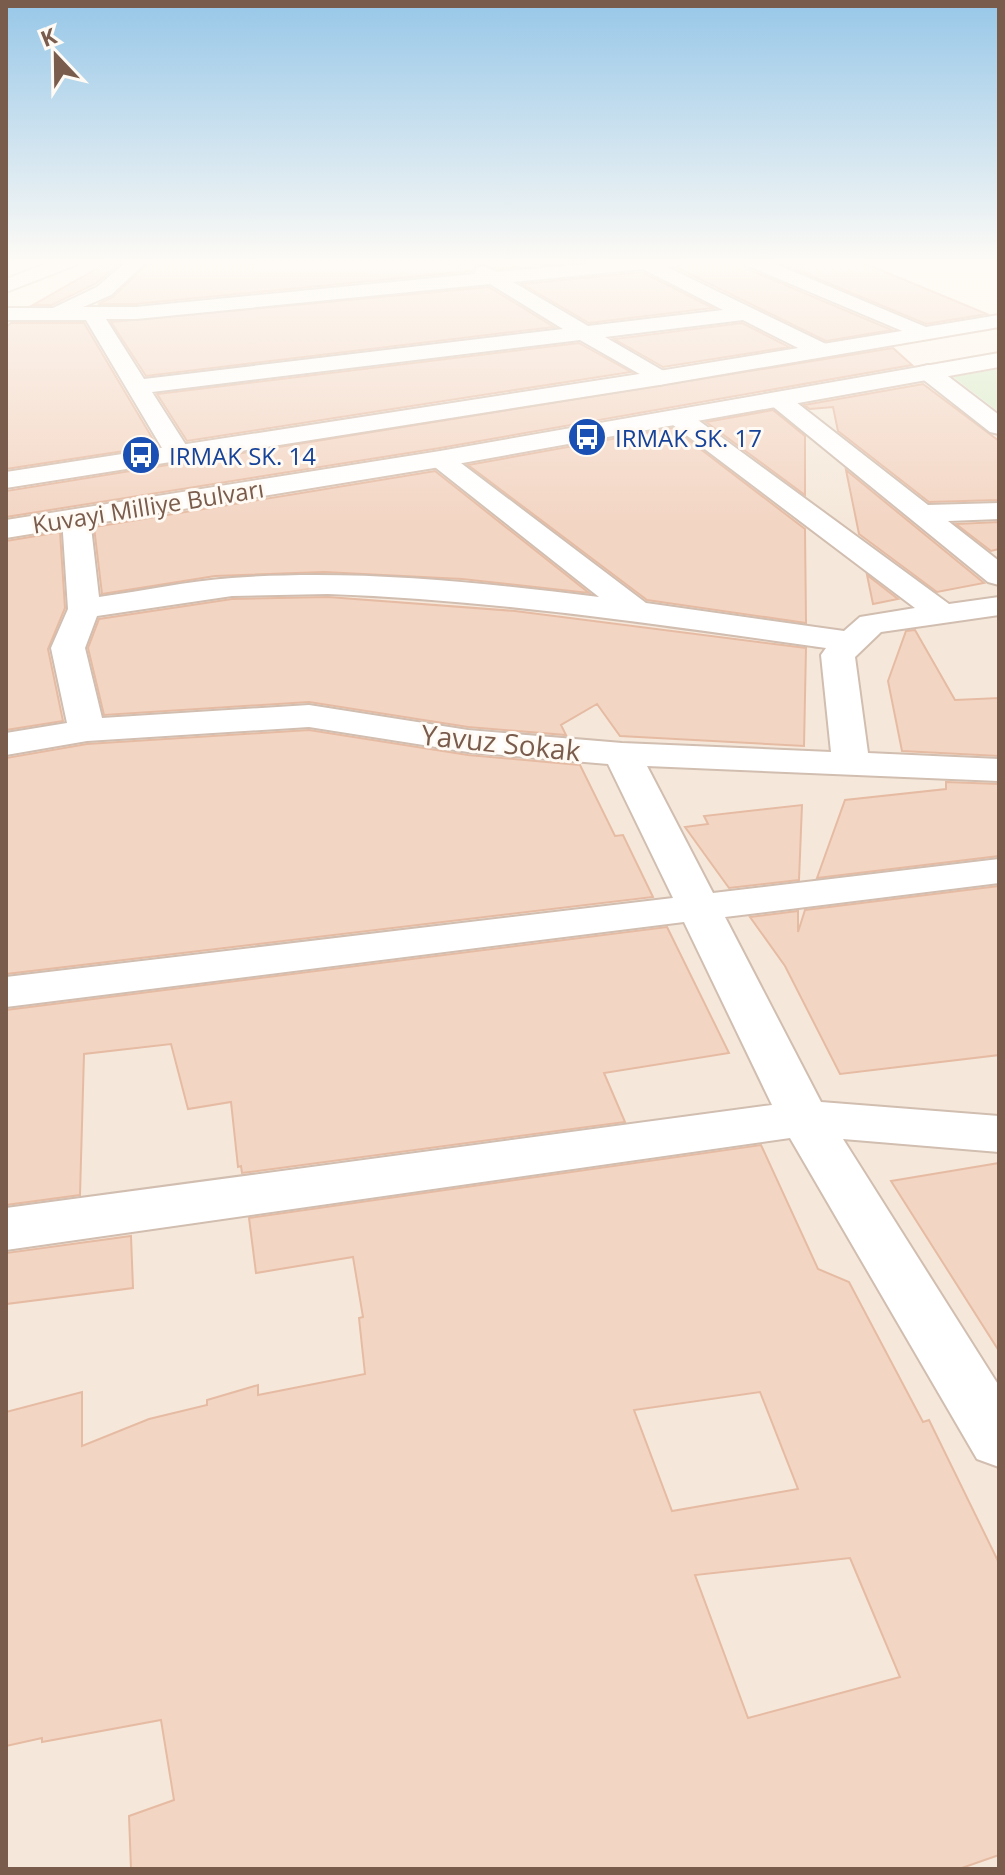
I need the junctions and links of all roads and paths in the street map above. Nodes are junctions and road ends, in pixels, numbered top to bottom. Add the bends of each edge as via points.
1 (114, 348) edge
2 (460, 348) edge
3 (607, 348) edge
4 (817, 348) edge
5 (837, 348) edge
6 (822, 351) junction
7 (999, 360) edge
8 (928, 372) junction
9 (659, 378) junction
10 (137, 387) junction
11 (779, 400) junction
12 (678, 417) junction
13 (999, 427) edge
14 (178, 453) junction
15 (440, 459) junction
16 (6, 480) edge
17 (999, 511) edge
18 (922, 514) junction
19 (76, 518) junction
20 (6, 529) edge
21 (999, 576) edge
22 (999, 606) edge
23 (84, 609) junction
24 (639, 613) junction
25 (943, 614) junction
26 (851, 642) junction
27 (87, 730) junction
28 (6, 744) edge
29 (622, 754) junction
30 (851, 763) junction
31 (999, 770) edge
32 (999, 871) edge
33 (699, 907) junction
34 (6, 992) edge
35 (804, 1118) junction
36 (999, 1134) edge
37 (6, 1229) edge
38 (999, 1440) edge

1 - 10 street
2 - 10 street
3 - 9 street
4 - 6 street
5 - 6 street, Kuvayi Milliye Bulvarı
6 - 9 street, Kuvayi Milliye Bulvarı
7 - 8 street, Kuvayi Milliye Bulvarı
8 - 11 street, Kuvayi Milliye Bulvarı
8 - 13 street
9 - 14 street, Kuvayi Milliye Bulvarı
10 - 14 street
11 - 12 street, Kuvayi Milliye Bulvarı
11 - 18 street
12 - 15 street, Kuvayi Milliye Bulvarı
12 - 25 street
14 - 16 street, Kuvayi Milliye Bulvarı
15 - 19 street, Kuvayi Milliye Bulvarı
15 - 24 street
17 - 18 street
18 - 21 street
19 - 20 street, Kuvayi Milliye Bulvarı
19 - 23 street
22 - 25 street
23 - 24 street via 250,586 406,587
23 - 27 street via 68,648
24 - 26 street
25 - 26 street via 871,624
26 - 30 street via 838,655
27 - 28 street, Yavuz Sokak
27 - 29 street, Yavuz Sokak via 309,716 468,741
29 - 30 street, Yavuz Sokak
29 - 33 street
30 - 31 street, Yavuz Sokak
32 - 33 street
33 - 34 street
33 - 35 street
35 - 36 street
35 - 37 street
35 - 38 street

